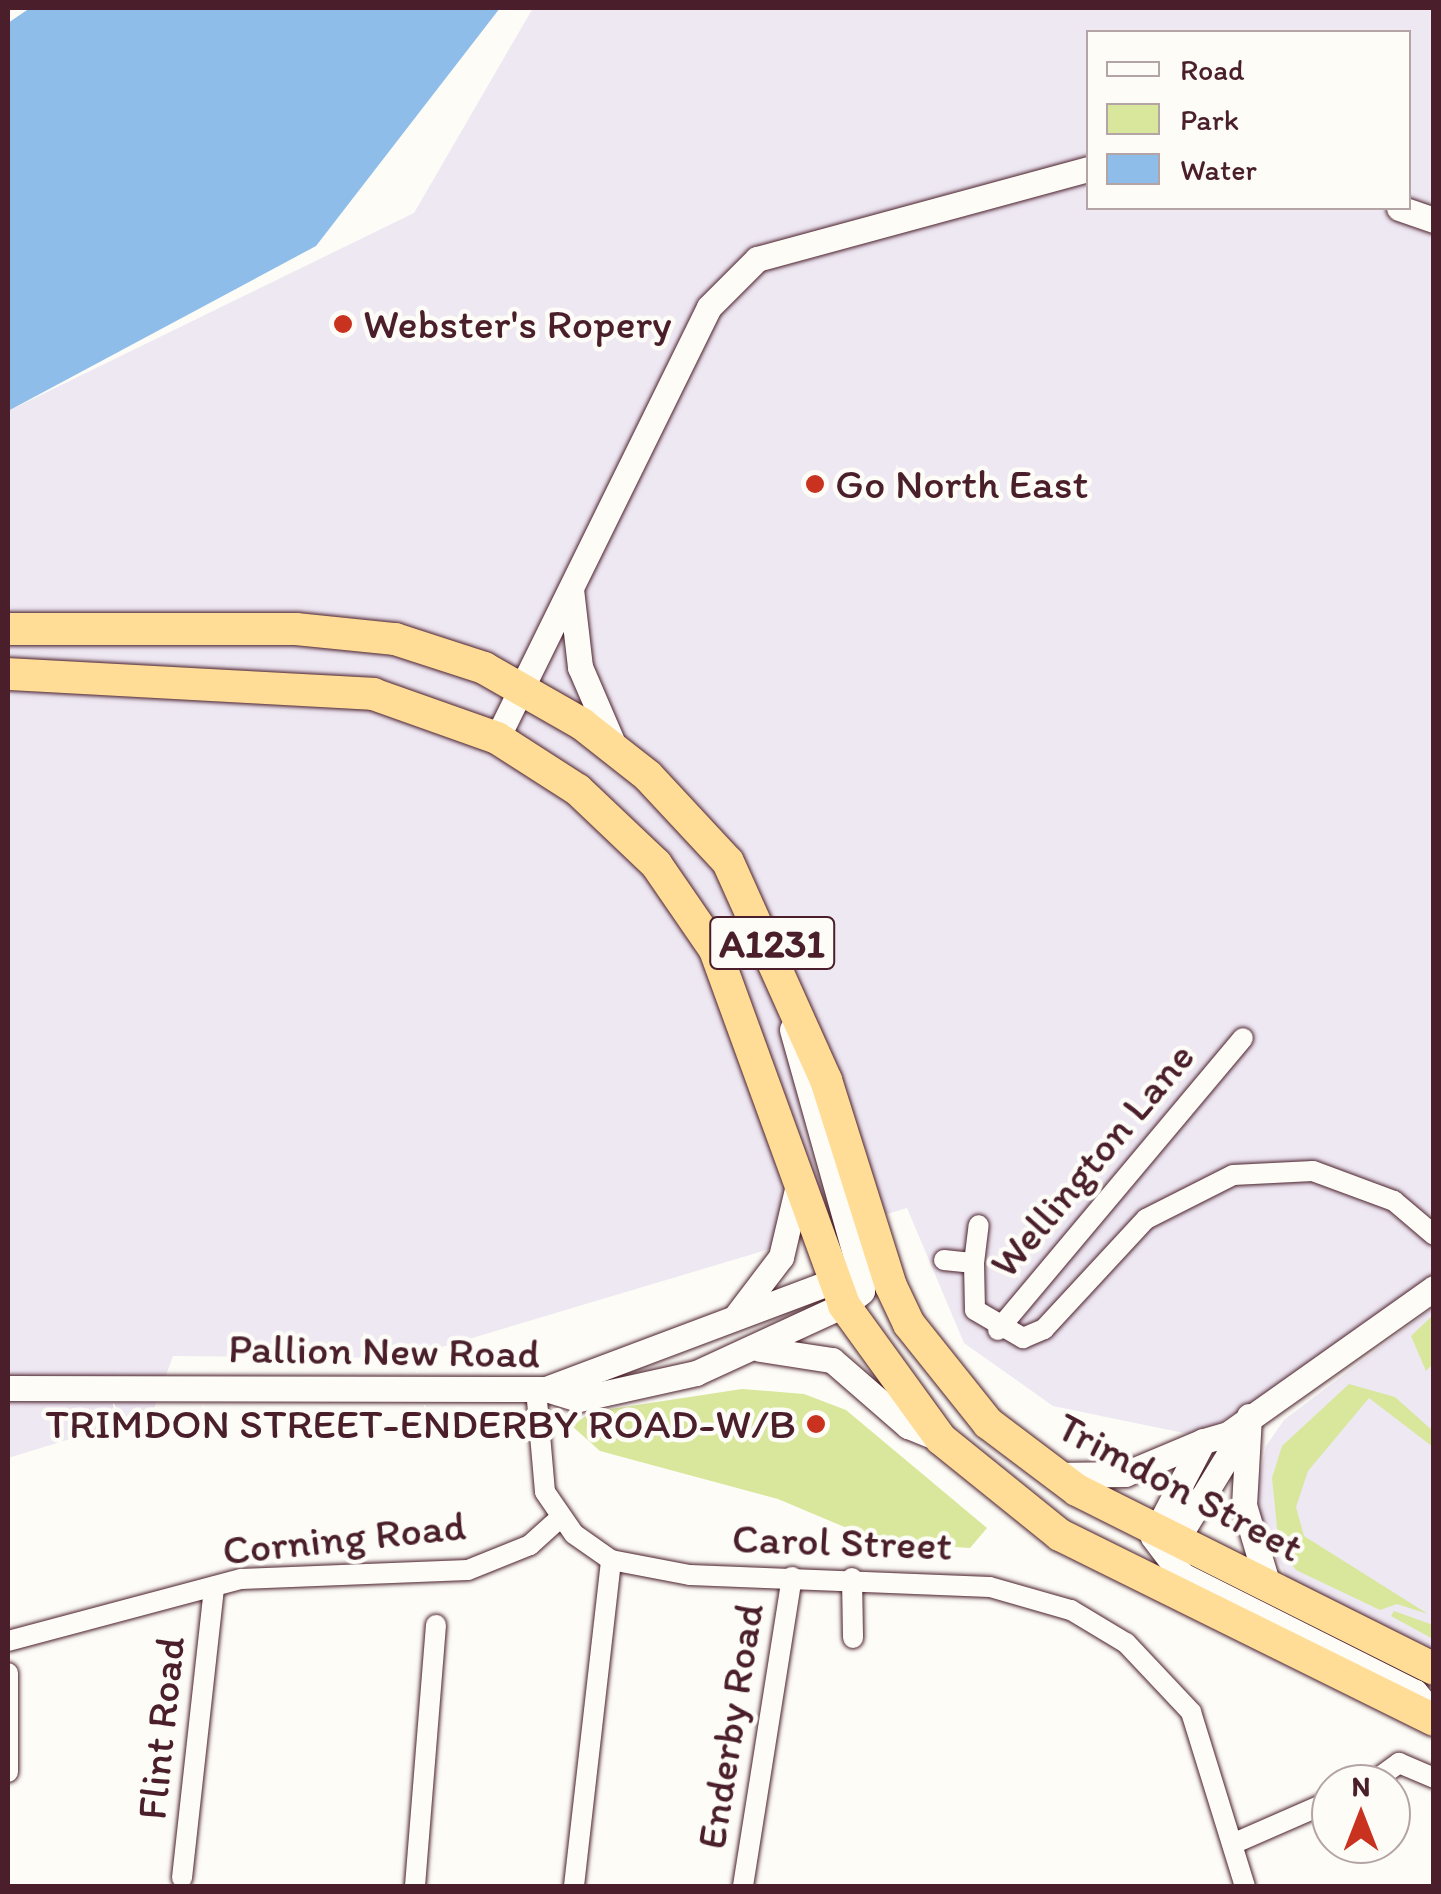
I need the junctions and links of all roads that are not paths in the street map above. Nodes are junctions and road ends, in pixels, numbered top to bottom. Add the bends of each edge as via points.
1 (1086, 169) edge
2 (1405, 210) edge
3 (1434, 220) edge
4 (574, 577) junction
5 (8, 629) edge
6 (8, 674) edge
7 (523, 687) junction
8 (497, 738) junction
9 (618, 752) junction
10 (1243, 1038) dead end
11 (798, 1185) junction
12 (979, 1225) dead end
13 (1434, 1235) edge
14 (944, 1260) dead end
15 (974, 1263) junction
16 (858, 1285) junction
17 (1434, 1288) edge
18 (736, 1316) junction
19 (998, 1330) junction
20 (750, 1350) junction
21 (8, 1388) edge
22 (541, 1389) junction
23 (1250, 1416) junction
24 (1216, 1437) junction
25 (940, 1440) junction
26 (1053, 1475) junction
27 (560, 1518) junction
28 (1164, 1542) junction
29 (611, 1560) junction
30 (1111, 1563) junction
31 (792, 1576) junction
32 (852, 1578) junction
33 (1267, 1582) junction
34 (214, 1587) junction
35 (436, 1625) dead end
36 (853, 1638) dead end
37 (8, 1641) edge
38 (1434, 1668) edge
39 (8, 1673) edge
40 (1434, 1717) edge
41 (1405, 1764) edge
42 (8, 1772) edge
43 (1434, 1778) edge
44 (1311, 1810) edge
45 (1237, 1842) junction
46 (182, 1878) dead end
47 (415, 1886) edge
48 (574, 1886) edge
49 (743, 1886) edge
50 (1246, 1886) edge

1 - 4 street via 757,259 709,307
2 - 3 street
4 - 7 street
4 - 9 street via 580,667
5 - 7 highway, A1231 via 341,630 445,653
6 - 8 highway, A1231 via 336,688
7 - 8 street
7 - 9 highway, A1231
8 - 11 highway, A1231 via 606,813 693,914 753,1036
9 - 16 highway, A1231 via 728,862 777,955
10 - 19 street, Wellington Lane
11 - 16 highway, A1231
11 - 18 street via 781,1257
12 - 15 street
13 - 19 street via 1394,1201 1313,1172 1233,1176 1146,1219 1044,1329 1023,1338
14 - 15 street
15 - 19 street via 975,1310
16 - 18 street
16 - 20 street, Pallion New Road
16 - 25 highway, A1231
16 - 26 highway, Trimdon Street / A1231 via 976,1409
17 - 23 street
18 - 22 street
20 - 22 street, Pallion New Road via 624,1392 578,1398
20 - 25 street, Pallion New Road via 832,1360 908,1426
21 - 22 street, Pallion New Road
22 - 27 street via 538,1461
23 - 24 street
23 - 33 street via 1244,1505
24 - 26 street via 1125,1474
24 - 28 street
25 - 30 highway, A1231 via 1060,1536
26 - 28 highway, Trimdon Street / A1231
27 - 29 street, Carol Street
27 - 34 street, Corning Road via 530,1545 468,1570
28 - 30 street
28 - 33 highway, Trimdon Street / A1231
28 - 40 street via 1415,1692
29 - 31 street, Carol Street via 662,1573
29 - 48 street
30 - 40 highway, A1231
31 - 32 street, Carol Street
31 - 49 street, Enderby Road
32 - 36 street
32 - 45 street, Carol Street via 1034,1596 1126,1643 1191,1712
33 - 38 highway, Trimdon Street / A1231
34 - 37 street, Corning Road
34 - 46 street, Flint Road
35 - 47 street
39 - 42 street
41 - 43 street
44 - 45 street
45 - 50 street, Carol Street

